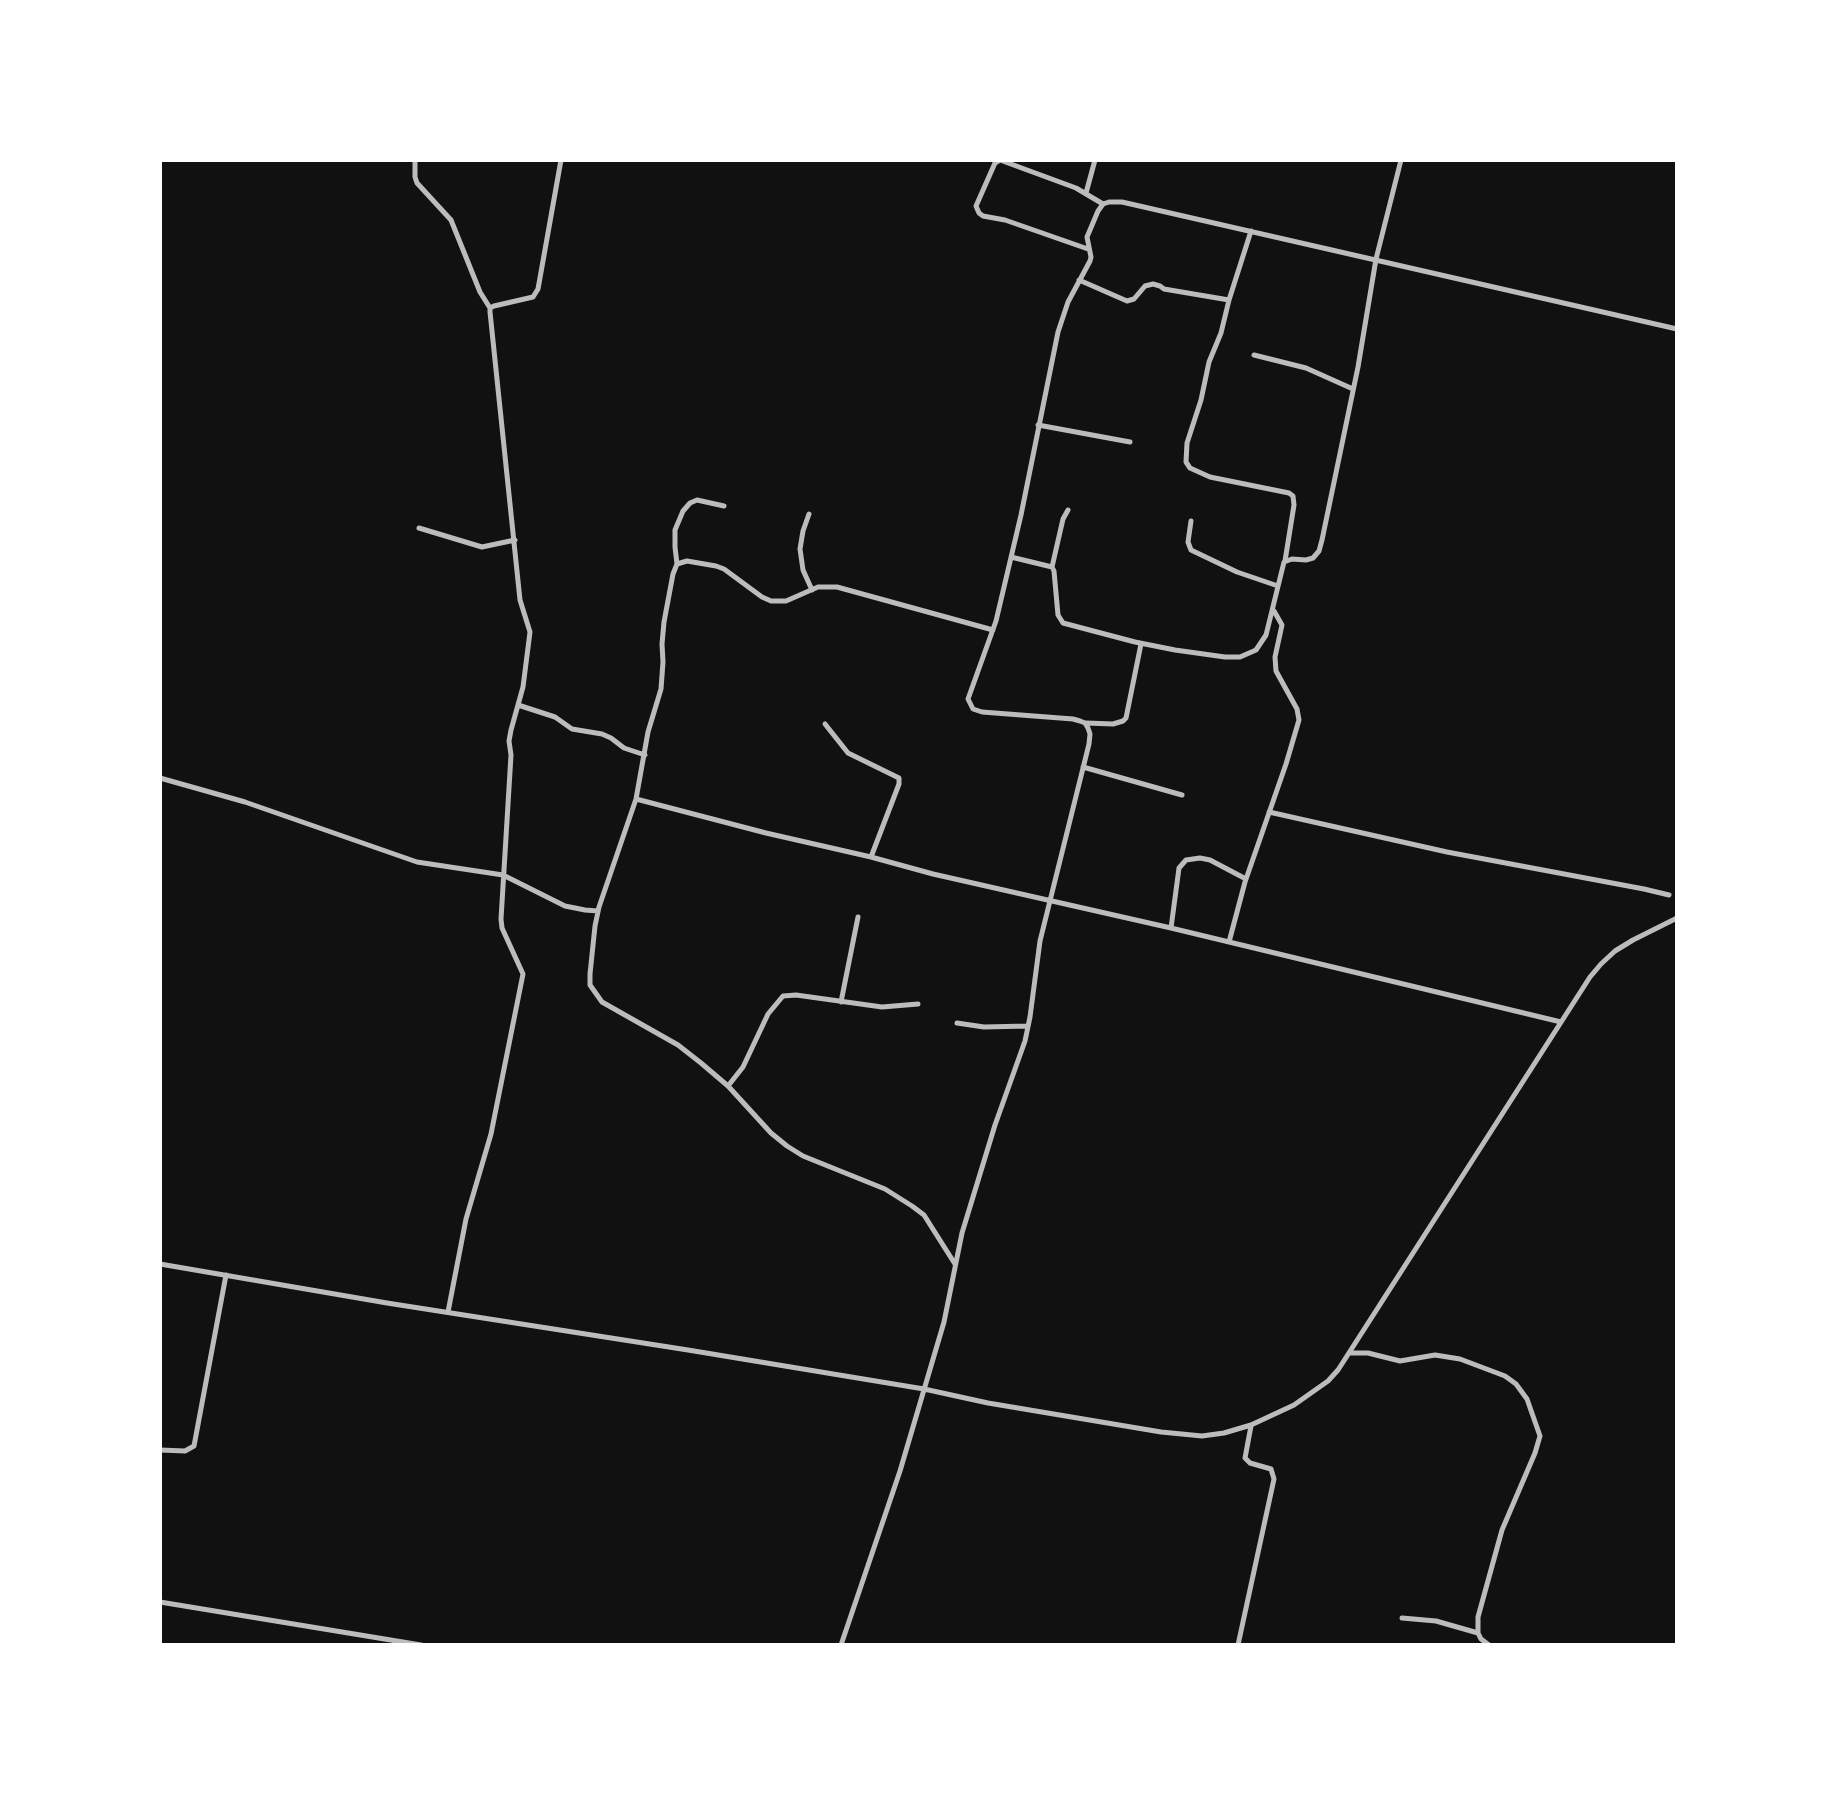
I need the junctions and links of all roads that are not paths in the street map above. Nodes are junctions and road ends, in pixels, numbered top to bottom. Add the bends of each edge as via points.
1 (415, 160) edge
2 (561, 160) edge
3 (1095, 160) edge
4 (1401, 160) edge
5 (1086, 193) junction
6 (1103, 204) junction
7 (1251, 231) junction
8 (1089, 249) junction
9 (1376, 259) junction
10 (1079, 280) junction
11 (1229, 300) junction
12 (490, 308) junction
13 (1677, 329) edge
14 (1254, 355) dead end
15 (1353, 389) junction
16 (1038, 425) junction
17 (1130, 442) dead end
18 (724, 506) dead end
19 (1068, 510) dead end
20 (809, 514) dead end
21 (1191, 521) dead end
22 (419, 528) dead end
23 (515, 540) junction
24 (1011, 557) junction
25 (1284, 562) junction
26 (677, 564) junction
27 (1052, 567) junction
28 (1278, 586) junction
29 (812, 590) junction
30 (1273, 611) junction
31 (993, 630) junction
32 (1141, 643) junction
33 (518, 705) junction
34 (1085, 723) junction
35 (825, 724) dead end
36 (645, 755) junction
37 (1083, 767) junction
38 (160, 778) edge
39 (1182, 795) dead end
40 (636, 799) junction
41 (1269, 812) junction
42 (871, 857) junction
43 (503, 875) junction
44 (1246, 879) junction
45 (1669, 895) dead end
46 (1050, 901) junction
47 (598, 911) junction
48 (858, 917) dead end
49 (1677, 918) edge
50 (1171, 928) junction
51 (1229, 942) junction
52 (841, 1002) junction
53 (918, 1004) dead end
54 (1561, 1022) junction
55 (957, 1023) dead end
56 (1028, 1026) junction
57 (728, 1086) junction
58 (160, 1264) edge
59 (955, 1264) junction
60 (226, 1275) junction
61 (446, 1309) junction
62 (1350, 1353) junction
63 (924, 1389) junction
64 (1251, 1425) junction
65 (160, 1450) edge
66 (160, 1602) edge
67 (1402, 1618) dead end
68 (1478, 1633) junction
69 (421, 1645) edge
70 (841, 1645) edge
71 (1238, 1645) edge
72 (1489, 1645) edge

1 - 12 street via 417,183 451,220
2 - 12 street via 536,295
3 - 5 street
4 - 9 street
5 - 6 street
5 - 8 street via 998,160 976,206 983,216
6 - 7 street via 1122,202
6 - 8 street via 1088,231
7 - 9 street
7 - 11 street
8 - 10 street via 1090,261
9 - 13 street
9 - 15 street
10 - 11 street via 1127,301 1153,284
10 - 16 street via 1058,332
11 - 25 street via 1186,462 1210,477 1293,496
12 - 23 street
14 - 15 street via 1306,368
15 - 25 street via 1319,551 1313,558
16 - 17 street
16 - 24 street
18 - 26 street via 694,501 683,511 675,530
19 - 27 street
20 - 29 street via 800,549
21 - 28 street via 1191,550
22 - 23 street via 477,546
23 - 33 street via 520,600 530,625
24 - 27 street
24 - 31 street
25 - 28 street
26 - 29 street via 698,562 724,569 771,601
26 - 36 street via 664,622 663,677
27 - 32 street via 1063,623
28 - 30 street
29 - 31 street via 837,587
30 - 32 street via 1263,642 1240,657
30 - 41 street via 1282,625 1276,671 1299,720
31 - 34 street via 969,694 973,709
32 - 34 street via 1126,718 1119,723
33 - 36 street
33 - 43 street via 509,741
34 - 37 street via 1090,734
35 - 42 street via 848,753 899,778
36 - 40 street
37 - 39 street
37 - 46 street
38 - 43 street via 417,862
40 - 42 street
40 - 47 street
41 - 44 street
41 - 45 street
42 - 46 street
43 - 47 street via 565,906
43 - 61 street via 502,928 522,982 491,1134
44 - 50 street via 1210,860 1186,860 1179,868
44 - 51 street
46 - 50 street
46 - 56 street
47 - 57 street via 590,974 595,994 678,1045
48 - 52 street
49 - 54 street via 1615,951 1590,977
50 - 51 street
51 - 54 street
52 - 53 street
52 - 57 street via 783,996
54 - 62 street
55 - 56 street
56 - 59 street
57 - 59 street via 787,1146 885,1189 924,1215
58 - 60 street
59 - 63 street
60 - 61 street
60 - 65 street via 194,1446
61 - 63 street
62 - 64 street via 1310,1395
62 - 68 street via 1400,1361 1435,1355 1460,1359 1505,1376 1527,1399 1539,1442 1502,1530
63 - 64 street via 1182,1435 1224,1433
63 - 70 street
64 - 71 street via 1245,1458 1271,1469 1274,1479
66 - 69 street
67 - 68 street
68 - 72 street

